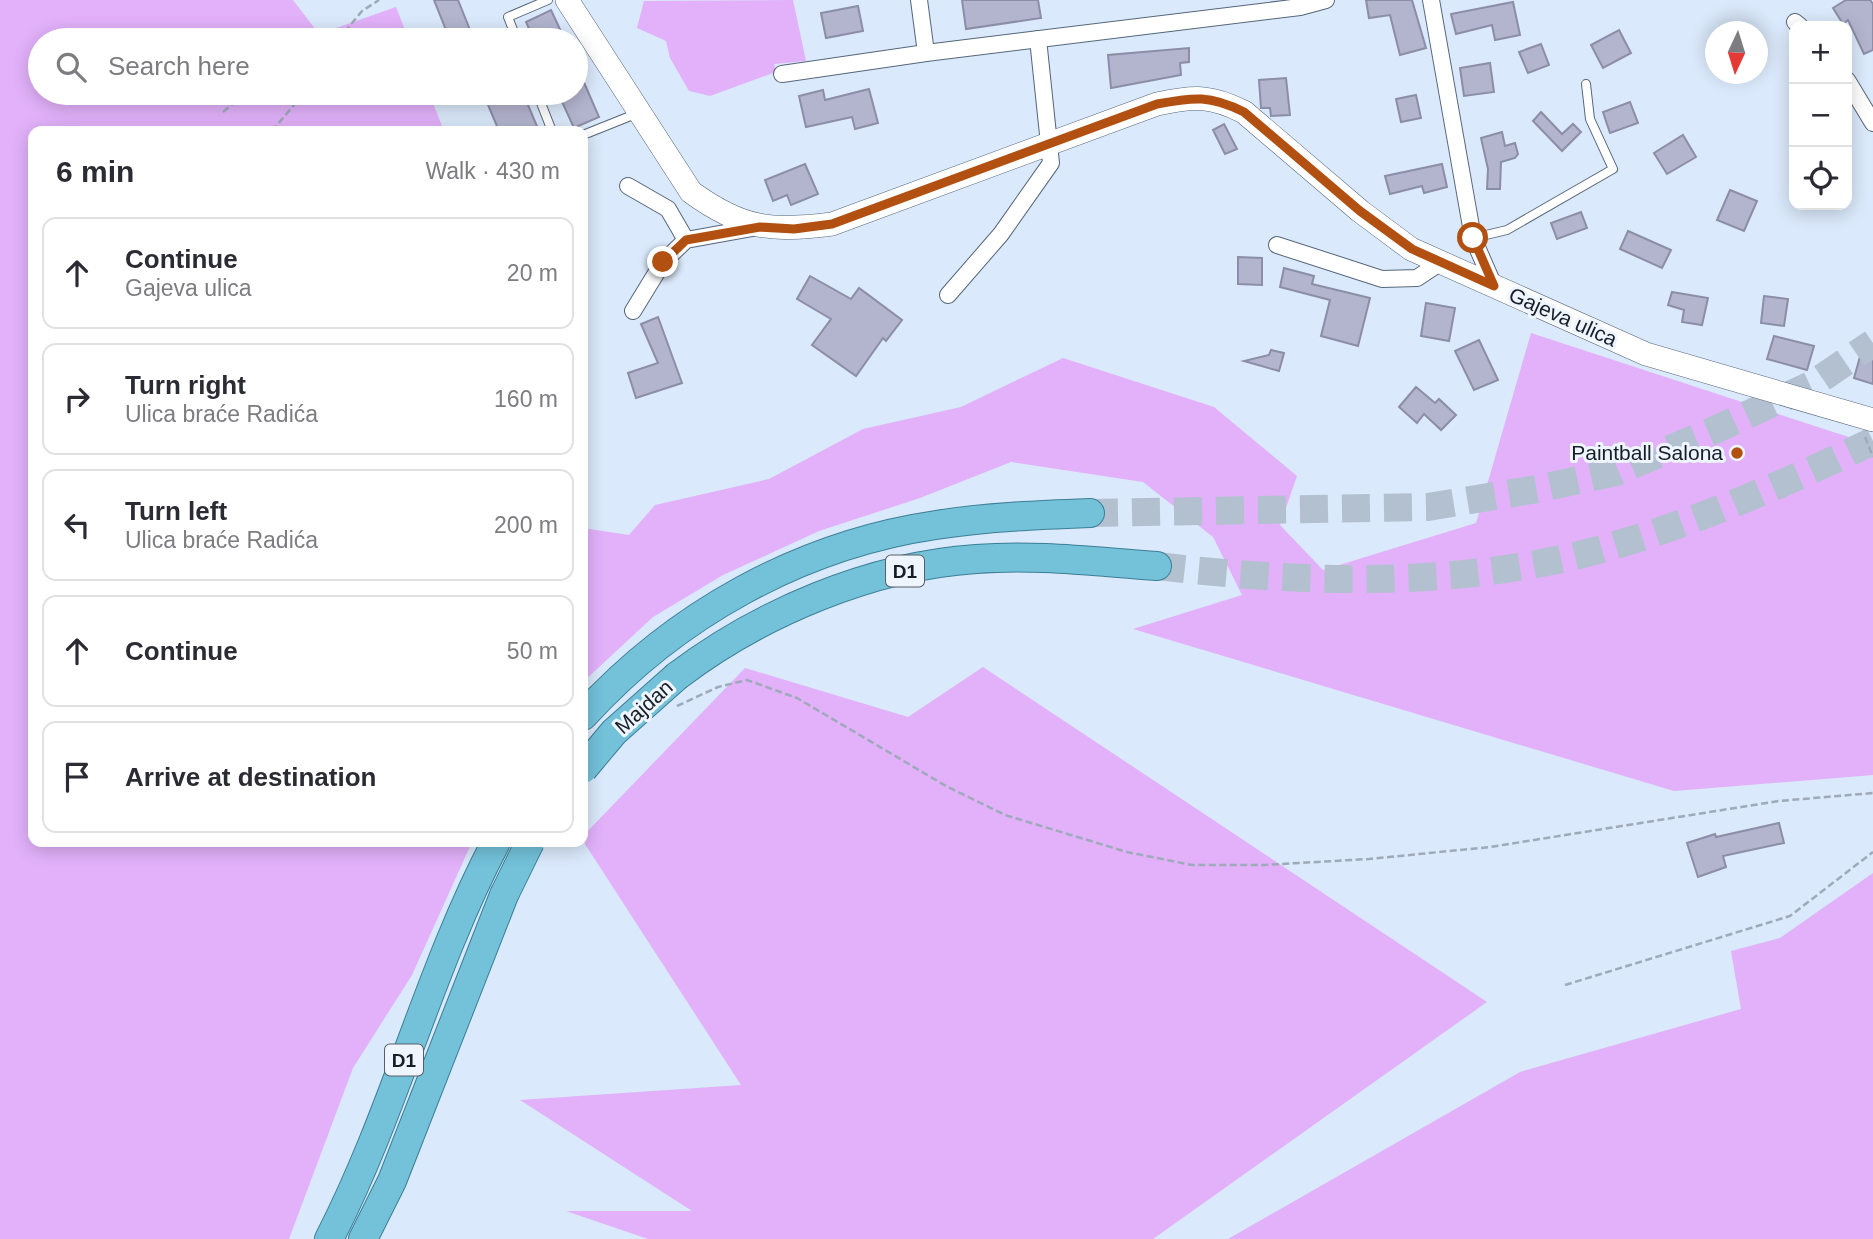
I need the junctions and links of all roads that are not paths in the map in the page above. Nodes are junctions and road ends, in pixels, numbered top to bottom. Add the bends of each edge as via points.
1 (548, 0) edge
2 (567, 0) edge
3 (919, 0) edge
4 (1326, 0) edge
5 (1431, 0) edge
6 (512, 28) edge
7 (585, 28) edge
8 (588, 33) edge
9 (1038, 39) junction
10 (926, 53) junction
11 (782, 74) dead end
12 (1586, 84) dead end
13 (1849, 84) edge
14 (542, 105) edge
15 (638, 113) junction
16 (1873, 123) edge
17 (550, 126) edge
18 (588, 133) edge
19 (1049, 145) junction
20 (628, 186) dead end
21 (760, 227) junction
22 (1473, 238) junction
23 (686, 240) junction
24 (1277, 245) dead end
25 (1441, 262) junction
26 (1494, 286) junction
27 (948, 295) dead end
28 (633, 311) dead end
29 (1873, 420) edge
30 (1090, 513) tunnel mouth
31 (1157, 566) tunnel mouth
32 (588, 711) edge
33 (588, 763) edge
34 (493, 847) edge
35 (528, 847) edge
36 (329, 1239) edge
37 (363, 1239) edge

1 - 6 lane via 508,17
2 - 7 main road
3 - 10 street
4 - 9 street
5 - 22 street, Gajeva ulica
8 - 15 main road
9 - 10 street
9 - 19 street
10 - 11 street
12 - 22 lane via 1590,119 1613,169 1507,230
13 - 16 street
14 - 17 lane
15 - 18 lane
15 - 21 main road via 691,192 722,214
19 - 21 main road via 832,224
19 - 25 main road via 1157,104 1196,96 1225,102 1244,112 1370,219 1412,249
19 - 27 street via 1051,163 1036,186
20 - 23 street via 668,209
21 - 23 street
22 - 26 street, Gajeva ulica
23 - 28 street via 663,262
24 - 25 street via 1382,279 1417,278
25 - 26 main road
26 - 29 main road, Gajeva ulica via 1646,354
30 - 32 highway, Majdan / D1 via 933,525 855,544 782,570 701,612 649,652
31 - 33 highway, Majdan / D1, bridge via 975,559 908,570 811,600 715,648 614,732
34 - 36 highway, D1 via 477,878 354,1191
35 - 37 highway, D1, bridge via 504,895 392,1181

